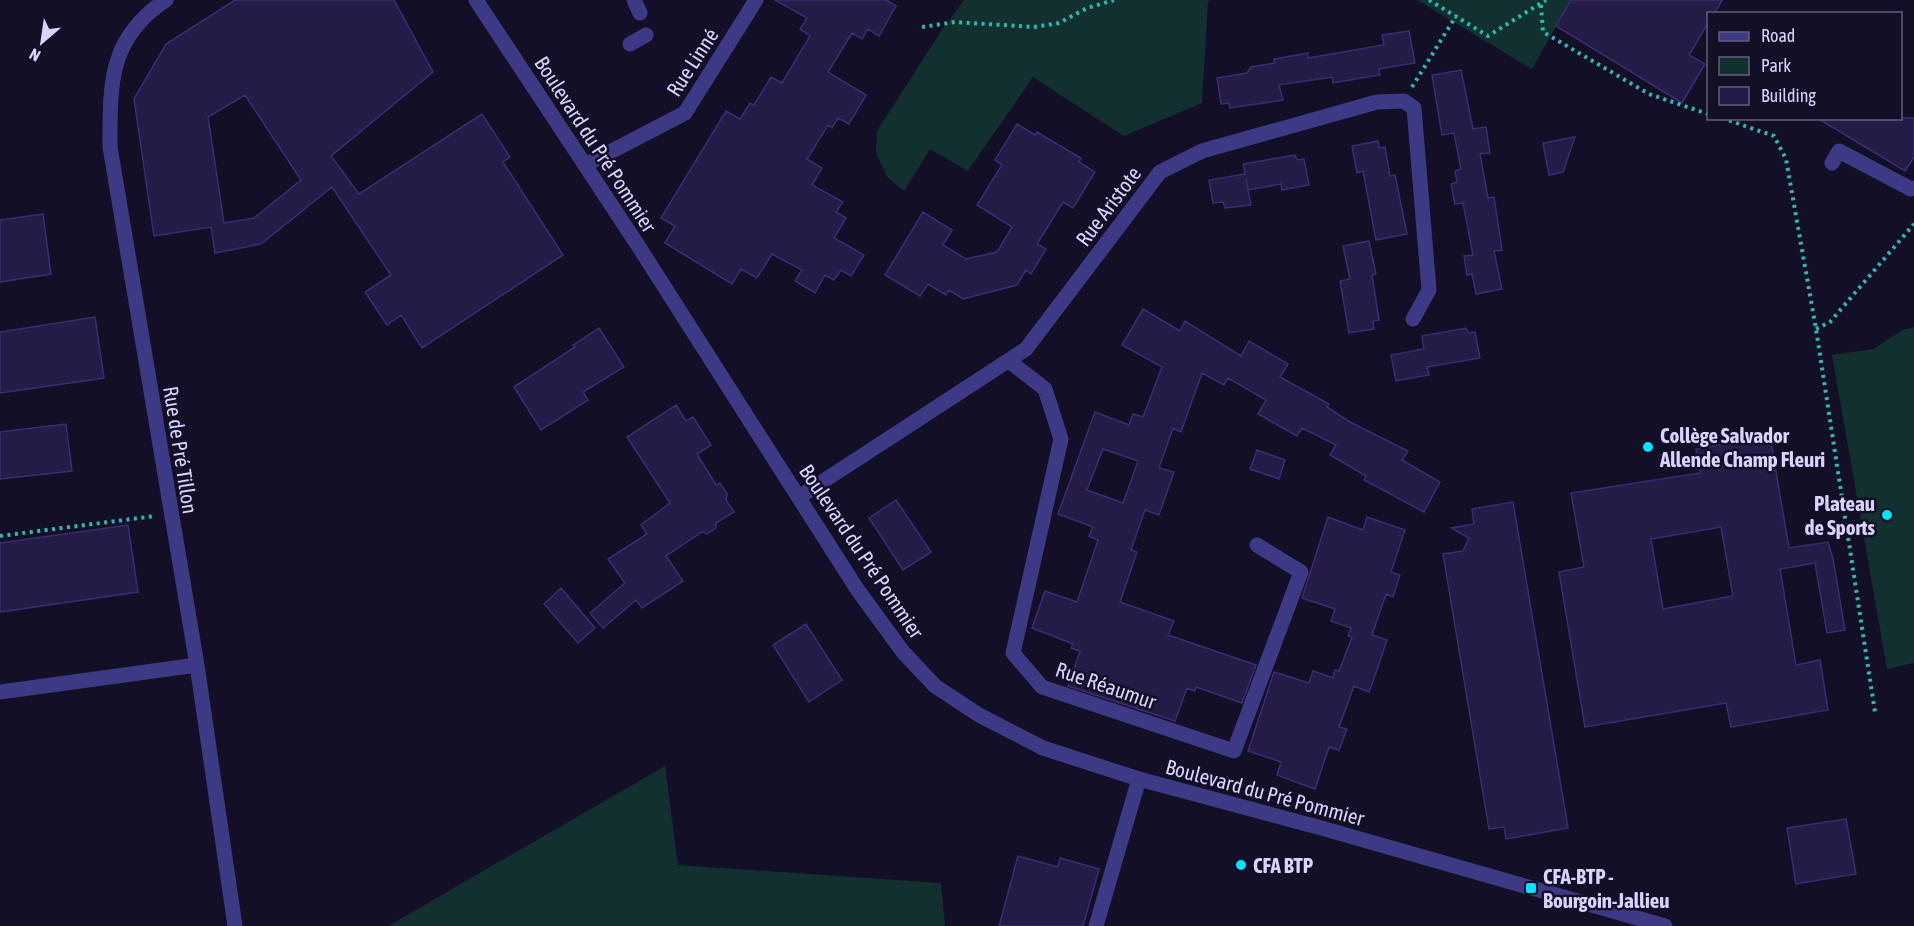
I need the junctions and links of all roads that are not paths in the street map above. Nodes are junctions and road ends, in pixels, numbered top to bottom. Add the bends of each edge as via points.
1 (166, 0) edge
2 (476, 0) edge
3 (756, 0) edge
4 (646, 35) dead end
5 (630, 44) dead end
6 (1832, 163) dead end
7 (585, 165) junction
8 (1914, 188) edge
9 (1413, 319) dead end
10 (1010, 361) junction
11 (799, 497) junction
12 (1257, 545) dead end
13 (197, 665) junction
14 (0, 692) edge
15 (1139, 779) junction
16 (235, 926) edge
17 (1096, 926) edge
18 (1665, 926) edge

1 - 13 street, Rue de Pré Tillon via 122,44 110,88 110,147
2 - 7 street, Boulevard du Pré Pommier
3 - 7 street, Rue Linné via 685,113
4 - 5 street
6 - 8 street via 1839,151
7 - 11 street, Boulevard du Pré Pommier
9 - 10 street, Rue Aristote via 1429,290 1413,108 1404,101 1377,102 1202,152 1160,172 1026,349
10 - 11 street, Rue Aristote
10 - 12 street, Rue Réaumur via 1045,389 1061,439 1013,653 1041,687 1234,751 1300,572
11 - 15 street, Boulevard du Pré Pommier via 890,634 935,686 979,715 1043,748
13 - 14 street
13 - 16 street, Rue de Pré Tillon
15 - 17 street
15 - 18 street, Boulevard du Pré Pommier

